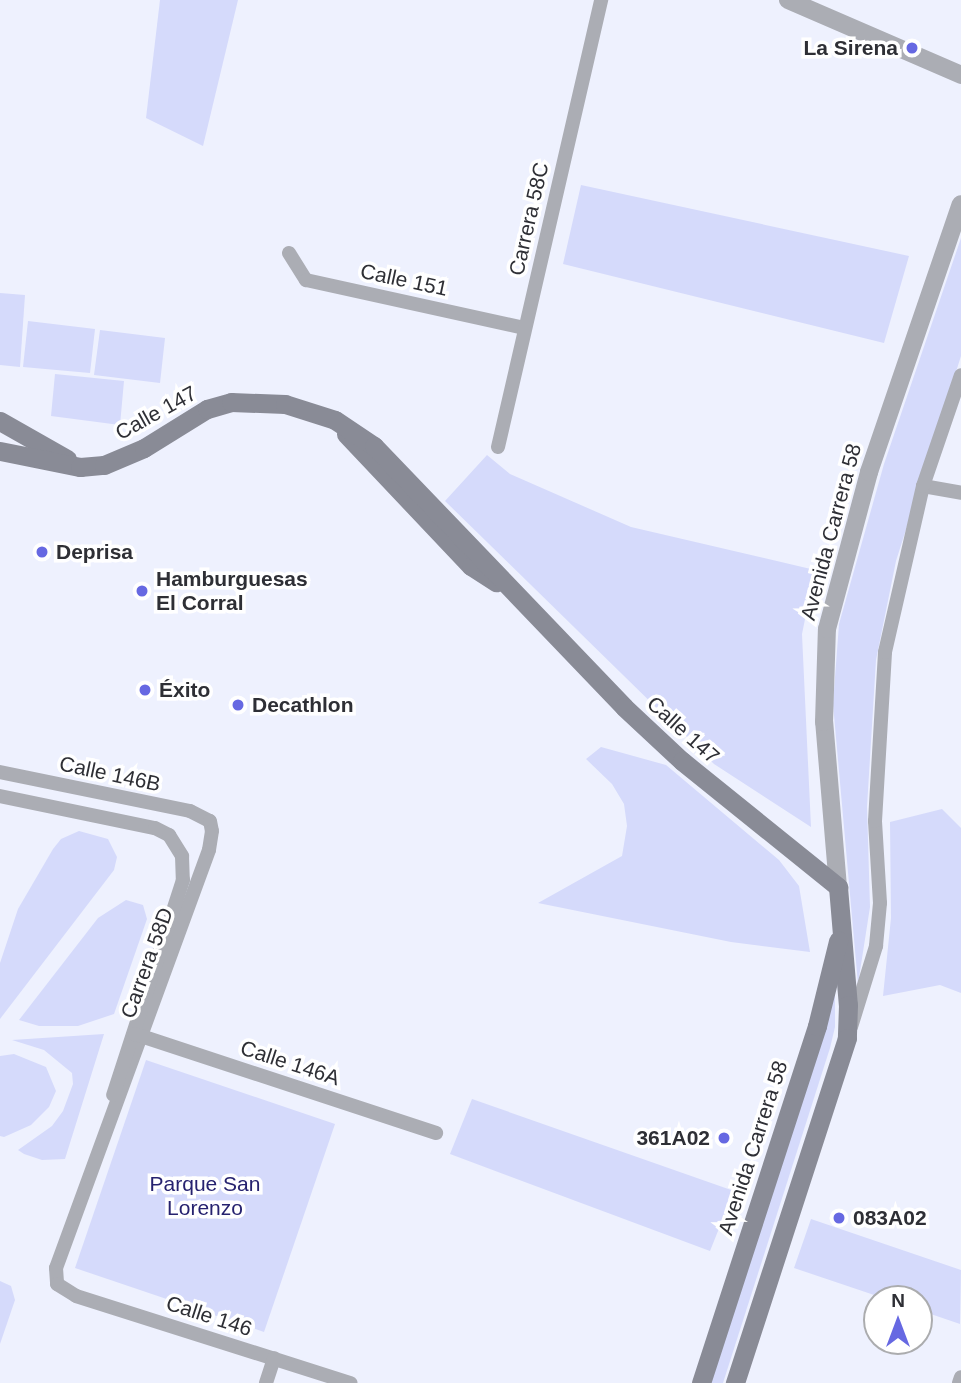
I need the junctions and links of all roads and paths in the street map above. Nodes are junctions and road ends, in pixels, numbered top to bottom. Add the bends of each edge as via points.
1 (601, 0) edge
2 (788, 0) edge
3 (961, 75) edge
4 (961, 204) edge
5 (289, 253) dead end
6 (525, 328) junction
7 (961, 375) edge
8 (335, 420) junction
9 (0, 421) edge
10 (498, 447) dead end
11 (0, 451) edge
12 (80, 467) junction
13 (923, 486) junction
14 (961, 493) edge
15 (437, 510) junction
16 (411, 514) junction
17 (512, 592) junction
18 (0, 772) edge
19 (0, 796) edge
20 (210, 821) joint
21 (177, 844) joint
22 (838, 887) junction
23 (841, 926) junction
24 (137, 1035) junction
25 (847, 1038) junction
26 (436, 1133) dead end
27 (57, 1284) joint
28 (274, 1359) junction
29 (961, 1377) edge
30 (265, 1383) edge
31 (351, 1383) edge
32 (701, 1383) edge
33 (735, 1383) edge
34 (959, 1383) edge

1 - 6 street, Carrera 58C
2 - 3 street
4 - 22 street, Avenida Carrera 58 via 869,472 827,629 824,722
5 - 6 street, Calle 151 via 306,280
6 - 10 street, Carrera 58C
7 - 13 street, Avenida Carrera 58
8 - 12 main road, Calle 147 via 285,404 231,402 186,419 123,458
8 - 15 main road, Calle 147 via 373,446
8 - 16 main road, Calle 147
9 - 12 main road
11 - 12 main road, Calle 147
13 - 14 street
13 - 25 street, Avenida Carrera 58 via 895,598 883,678 875,821 880,903 877,946
15 - 16 main road
15 - 17 main road, Calle 147
16 - 17 main road, Calle 147 via 471,566
17 - 22 main road, Calle 147 via 682,761
18 - 20 street, Calle 146B via 190,811
19 - 21 street, Calle 146B via 155,828
20 - 24 street, Carrera 58D via 209,850
21 - 24 street, Carrera 58D via 183,880
22 - 23 main road, Avenida Carrera 58
23 - 25 main road, Avenida Carrera 58
23 - 32 main road, Avenida Carrera 58 via 817,1026
24 - 26 street, Calle 146A
24 - 27 street, Carrera 58D via 56,1268
25 - 33 main road, Avenida Carrera 58
27 - 28 street, Calle 146 via 76,1296
28 - 30 street
28 - 31 street, Calle 146
29 - 34 street

